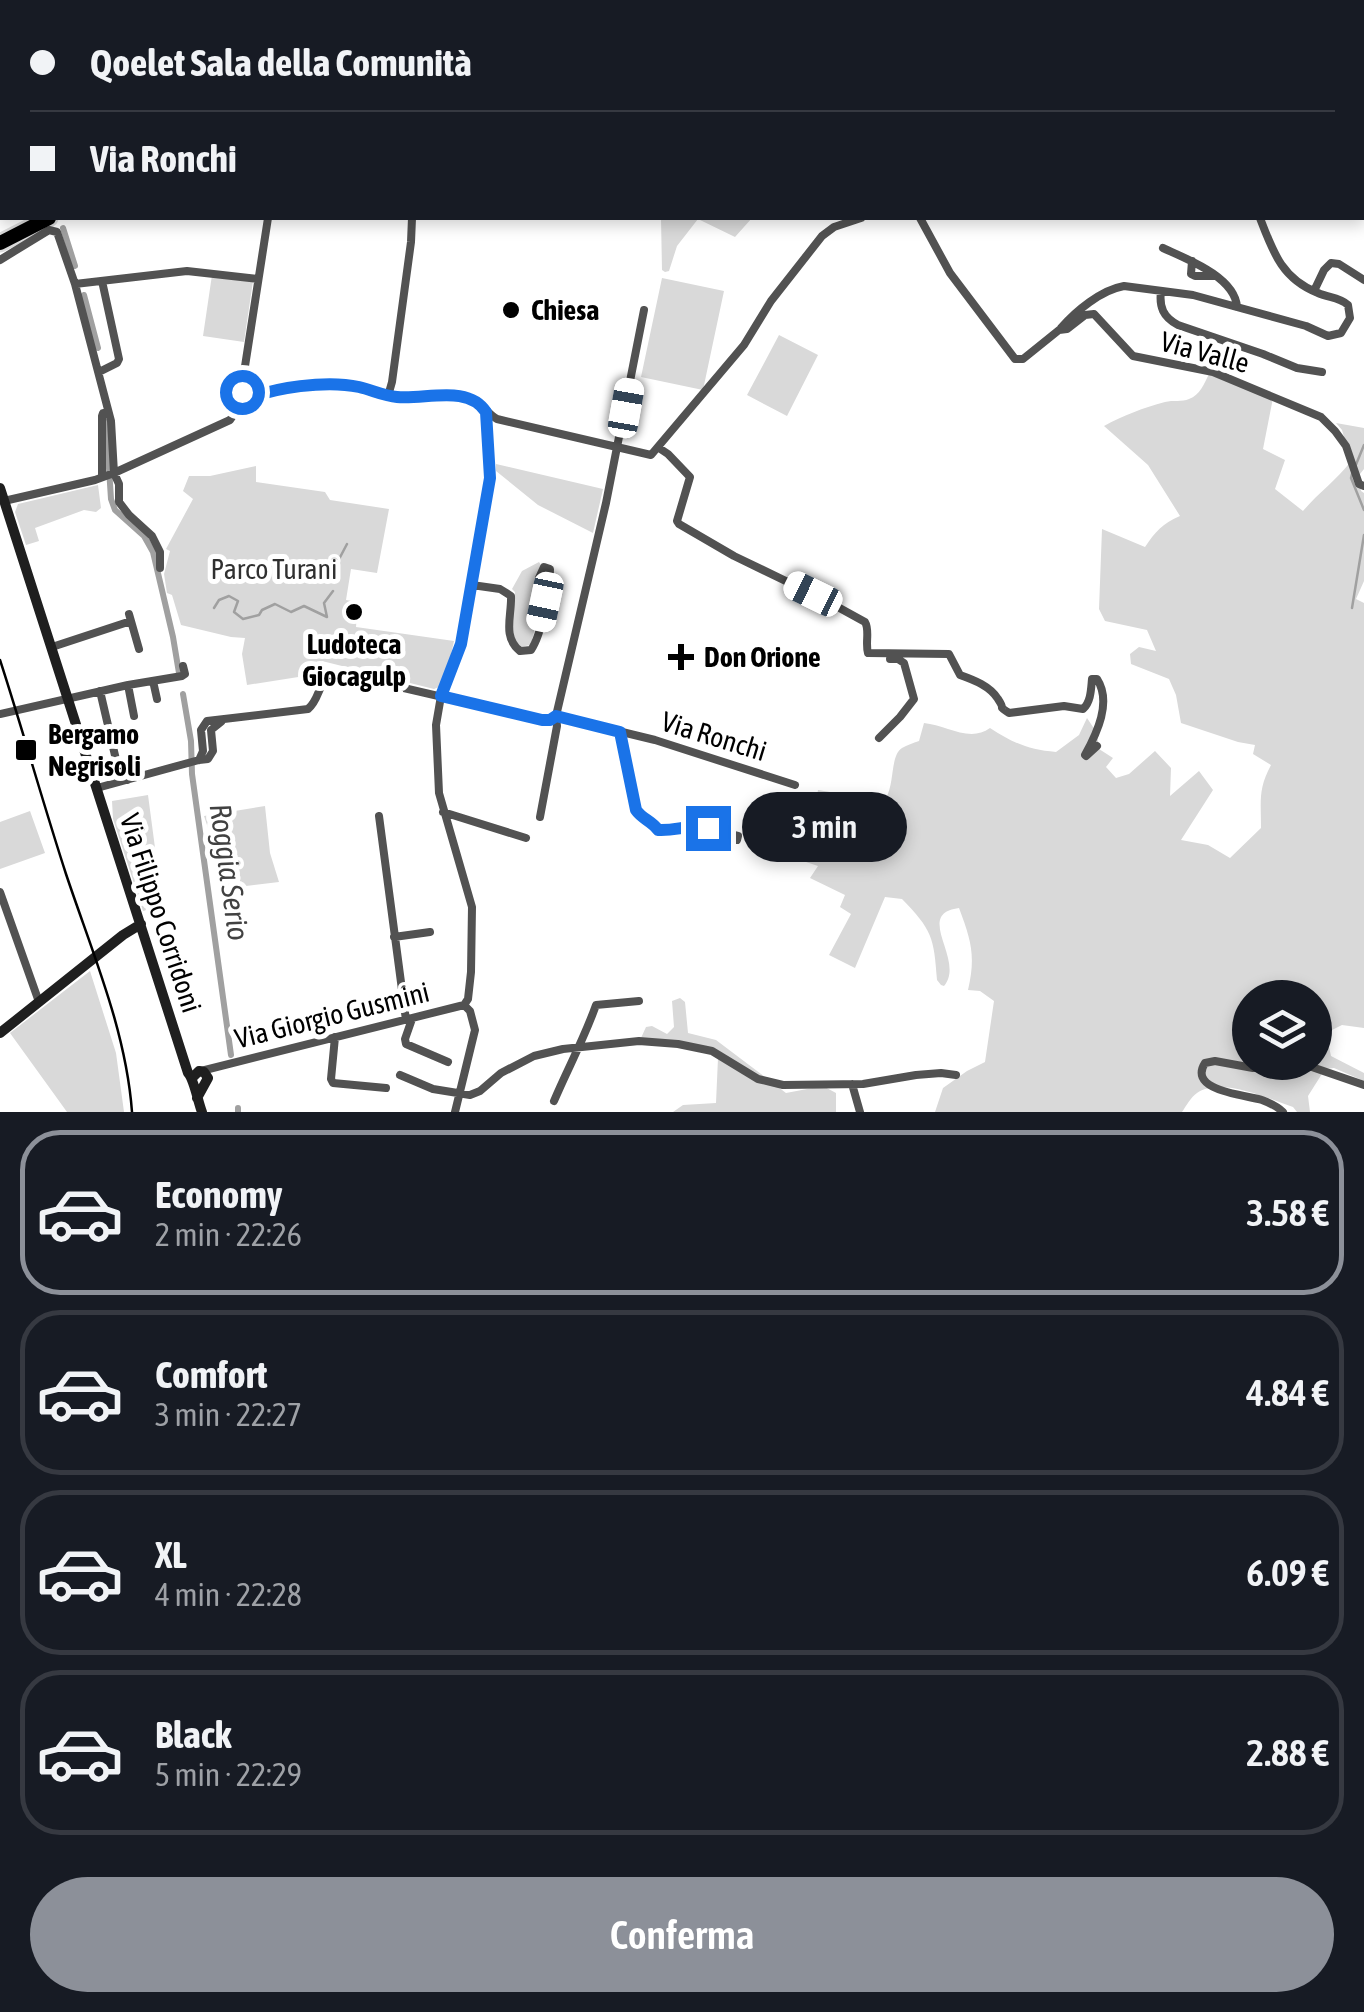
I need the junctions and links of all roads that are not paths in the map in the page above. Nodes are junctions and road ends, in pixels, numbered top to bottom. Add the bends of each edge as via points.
1 (35, 220) edge
2 (268, 220) edge
3 (412, 220) edge
4 (856, 220) edge
5 (921, 220) edge
6 (1261, 220) edge
7 (52, 224) edge
8 (0, 240) edge
9 (1163, 248) dead end
10 (0, 260) edge
11 (258, 278) junction
12 (1364, 280) edge
13 (102, 281) junction
14 (74, 284) junction
15 (1161, 291) junction
16 (1314, 292) junction
17 (1237, 307) junction
18 (644, 310) dead end
19 (1059, 330) junction
20 (98, 372) junction
21 (1322, 372) dead end
22 (388, 396) junction
23 (243, 401) junction
24 (486, 412) junction
25 (618, 448) junction
26 (659, 448) junction
27 (107, 475) junction
28 (1364, 486) edge
29 (0, 488) edge
30 (4, 501) junction
31 (6, 523) edge
32 (160, 568) dead end
33 (472, 585) junction
34 (548, 590) dead end
35 (52, 646) junction
36 (139, 649) dead end
37 (868, 653) junction
38 (183, 666) dead end
39 (153, 681) junction
40 (128, 686) junction
41 (100, 691) junction
42 (441, 696) junction
43 (157, 698) dead end
44 (68, 699) junction
45 (0, 714) edge
46 (134, 716) dead end
47 (556, 716) junction
48 (542, 720) junction
49 (620, 732) junction
50 (879, 738) dead end
51 (552, 740) junction
52 (1098, 746) dead end
53 (117, 764) junction
54 (92, 772) junction
55 (126, 780) junction
56 (795, 784) dead end
57 (97, 788) junction
58 (443, 812) junction
59 (379, 816) dead end
60 (540, 817) dead end
61 (526, 838) dead end
62 (737, 840) dead end
63 (0, 892) edge
64 (141, 924) junction
65 (430, 932) dead end
66 (394, 937) junction
67 (38, 1002) junction
68 (639, 1002) dead end
69 (464, 1005) junction
70 (409, 1020) junction
71 (0, 1033) edge
72 (335, 1038) junction
73 (579, 1047) junction
74 (448, 1062) dead end
75 (199, 1075) junction
76 (400, 1075) dead end
77 (956, 1076) dead end
78 (852, 1084) junction
79 (1364, 1085) edge
80 (386, 1088) dead end
81 (460, 1095) junction
82 (554, 1101) dead end
83 (202, 1112) edge
84 (455, 1112) edge
85 (860, 1112) edge
86 (1283, 1112) edge

1 - 8 highway
2 - 11 street
3 - 22 street
4 - 26 street via 822,236
5 - 19 street, Via Valle via 1011,357 1023,359
6 - 16 street via 1280,266
7 - 8 highway
7 - 10 street
7 - 14 street
9 - 17 street via 1217,277 1232,290
11 - 13 street via 187,271
11 - 23 street
12 - 16 street via 1331,263
13 - 14 street
13 - 20 street via 119,362
14 - 20 street
15 - 17 street
15 - 19 street via 1116,288
15 - 21 street via 1163,312 1178,325
16 - 17 street via 1348,305 1350,318 1341,333 1328,336
18 - 25 street
19 - 28 street, Via Valle via 1094,314 1133,356 1213,372 1321,417 1346,446
20 - 27 street via 112,429
22 - 23 street via 319,385
22 - 24 street via 465,396
23 - 27 street via 230,420
24 - 25 street
24 - 33 street via 490,478
25 - 26 street via 649,456
25 - 47 street
26 - 37 street via 690,477 679,524 864,622
27 - 30 street
27 - 32 street via 119,484 119,502 128,515 152,536
29 - 30 street, Via Filippo Corridoni
30 - 31 street, Via Filippo Corridoni
31 - 35 street, Via Filippo Corridoni
33 - 34 street via 511,596 510,642 520,651 534,646
33 - 42 street via 459,653
35 - 36 street via 130,617
35 - 44 street, Via Filippo Corridoni
37 - 50 street via 902,662 913,691 913,702
37 - 52 street via 949,654 960,675 984,686 1010,713 1083,709 1094,678 1104,699 1086,756
38 - 39 street via 182,676
39 - 40 street
39 - 43 street
40 - 41 street
40 - 46 street
41 - 44 street
41 - 53 street
42 - 48 street
42 - 55 street via 331,674 308,709 225,720 211,730 210,758
42 - 58 street via 436,758
44 - 45 street
44 - 54 street, Via Filippo Corridoni
47 - 48 street
47 - 49 street, Via Ronchi
47 - 51 street
48 - 51 street
49 - 56 street, Via Ronchi
49 - 62 street, Via Ronchi via 639,816 658,830 690,824
51 - 60 street
53 - 54 street
53 - 55 street
54 - 57 street, Via Filippo Corridoni
55 - 57 street
57 - 64 street, Via Filippo Corridoni
58 - 61 street
58 - 69 street via 472,906
59 - 66 street
63 - 67 street
64 - 67 street
64 - 75 street, Via Filippo Corridoni
65 - 66 street
66 - 70 street
67 - 71 street
68 - 73 street via 596,1005
69 - 70 street, Via Giorgio Gusmini
69 - 81 street via 475,1030
70 - 72 street, Via Giorgio Gusmini
70 - 74 street via 406,1044
72 - 75 street, Via Giorgio Gusmini
72 - 80 street via 333,1083
73 - 78 street via 678,1044 712,1051 783,1085
73 - 81 street via 534,1056 474,1094
73 - 82 street
75 - 83 street
76 - 81 street
77 - 78 street via 916,1074
78 - 85 street
79 - 86 street via 1306,1065 1253,1068 1214,1061 1200,1071 1221,1090
81 - 84 street

